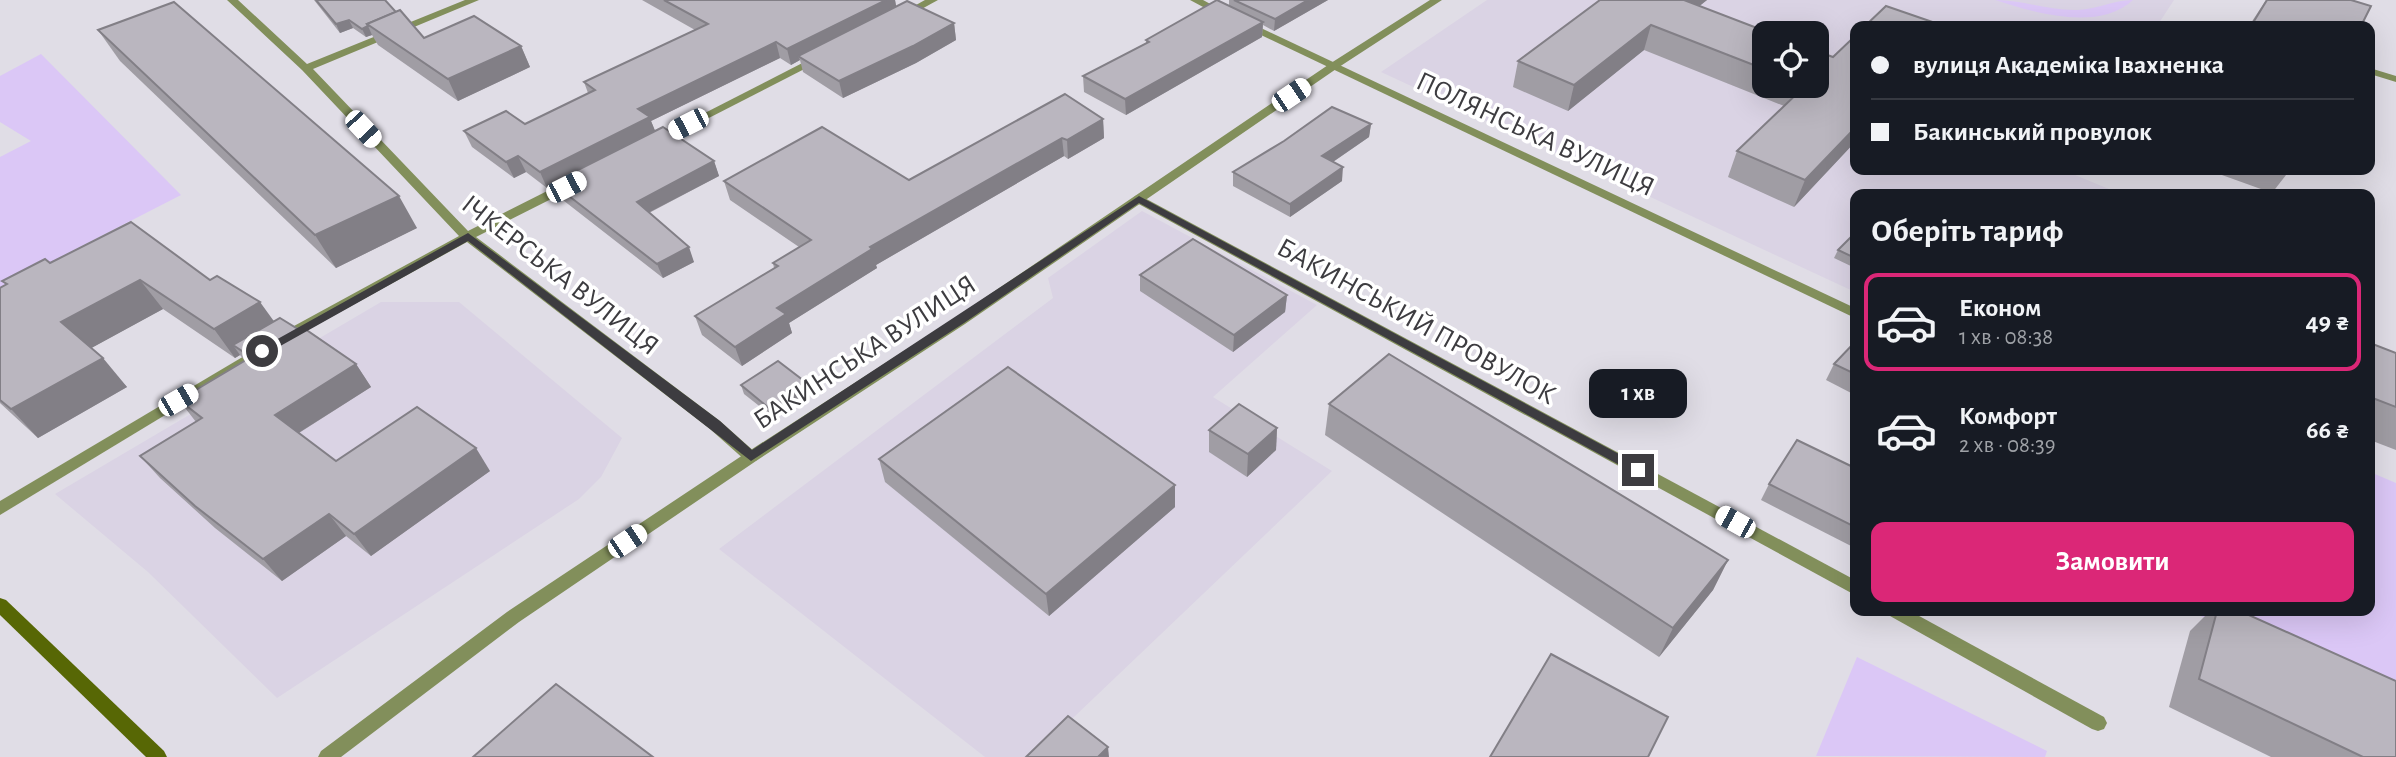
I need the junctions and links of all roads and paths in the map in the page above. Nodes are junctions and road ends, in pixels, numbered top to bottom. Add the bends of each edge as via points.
1 (232, 0) edge
2 (474, 0) edge
3 (933, 0) edge
4 (1195, 0) edge
5 (1437, 0) edge
6 (896, 19) edge
7 (823, 56) edge
8 (1335, 65) junction
9 (306, 68) junction
10 (2375, 73) edge
11 (2396, 79) edge
12 (639, 149) edge
13 (590, 174) edge
14 (1139, 199) junction
15 (468, 236) junction
16 (1850, 311) edge
17 (751, 457) junction
18 (0, 509) edge
19 (1850, 585) edge
20 (0, 605) edge
21 (1905, 616) edge
22 (2098, 723) dead end
23 (158, 757) edge
24 (327, 757) edge

1 - 9 street, ІЧКЕРСЬКА ВУЛИЦЯ
2 - 9 street
3 - 6 street
4 - 8 street, ПОЛЯНСЬКА ВУЛИЦЯ
5 - 8 street, БАКИНСЬКА ВУЛИЦЯ
7 - 12 street
8 - 14 street, БАКИНСЬКА ВУЛИЦЯ
8 - 16 street, ПОЛЯНСЬКА ВУЛИЦЯ
9 - 15 street, ІЧКЕРСЬКА ВУЛИЦЯ
10 - 11 street
13 - 15 street
14 - 17 street, БАКИНСЬКА ВУЛИЦЯ
14 - 19 street, БАКИНСЬКИЙ ПРОВУЛОК
15 - 17 street, ІЧКЕРСЬКА ВУЛИЦЯ
15 - 18 street via 274,344
17 - 24 street, БАКИНСЬКА ВУЛИЦЯ via 513,617
20 - 23 main road
21 - 22 street

